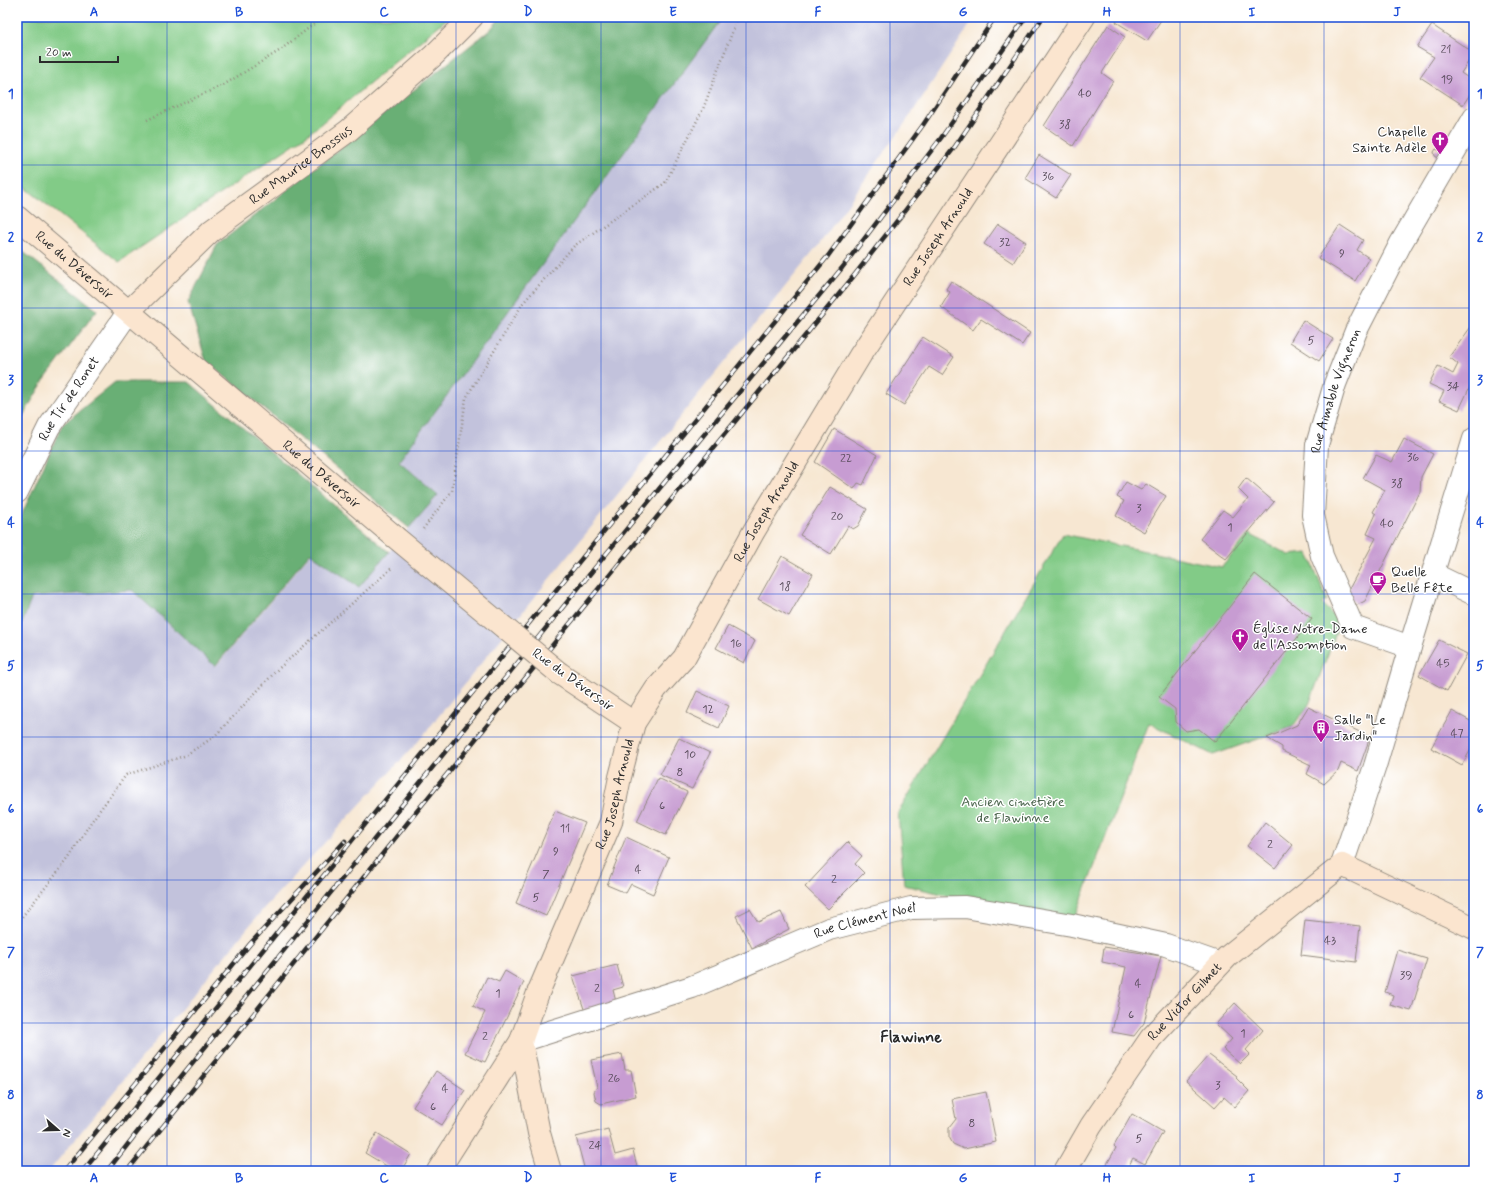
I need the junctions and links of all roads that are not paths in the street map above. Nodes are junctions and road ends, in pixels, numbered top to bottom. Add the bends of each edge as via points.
1 (472, 17) edge
2 (1084, 17) edge
3 (1474, 118) edge
4 (17, 216) edge
5 (129, 311) junction
6 (1474, 439) edge
7 (17, 492) edge
8 (1433, 574) junction
9 (1474, 594) edge
10 (1410, 647) junction
11 (634, 724) junction
12 (1342, 865) junction
13 (1474, 928) edge
14 (1220, 964) junction
15 (522, 1041) junction
16 (438, 1171) edge
17 (550, 1171) edge
18 (1065, 1171) edge

1 - 5 street, Rue Maurice Brossius via 433,56 348,131 211,231
2 - 11 street, Rue Joseph Arnould via 861,354 754,531 684,658 656,689
3 - 10 street, Rue Aimable Vigneron via 1401,242 1356,331 1335,384 1317,445 1313,516 1322,556 1353,627
4 - 5 street, Rue du Déversoir
5 - 7 street, Rue Tir de Ronet via 50,427
5 - 11 street, Rue du Déversoir, bridge via 559,673
6 - 8 street
8 - 9 street
8 - 10 street
10 - 12 street via 1377,761
11 - 15 street, Rue Joseph Arnould via 611,822 538,993
12 - 13 street
12 - 14 street, Rue Victor Gilmet
14 - 15 street, Rue Clément Noël via 1166,945 1072,925 965,906 911,908 829,929 692,987
14 - 18 street, Rue Victor Gilmet via 1151,1038 1091,1126
15 - 16 street
15 - 17 street via 539,1133

